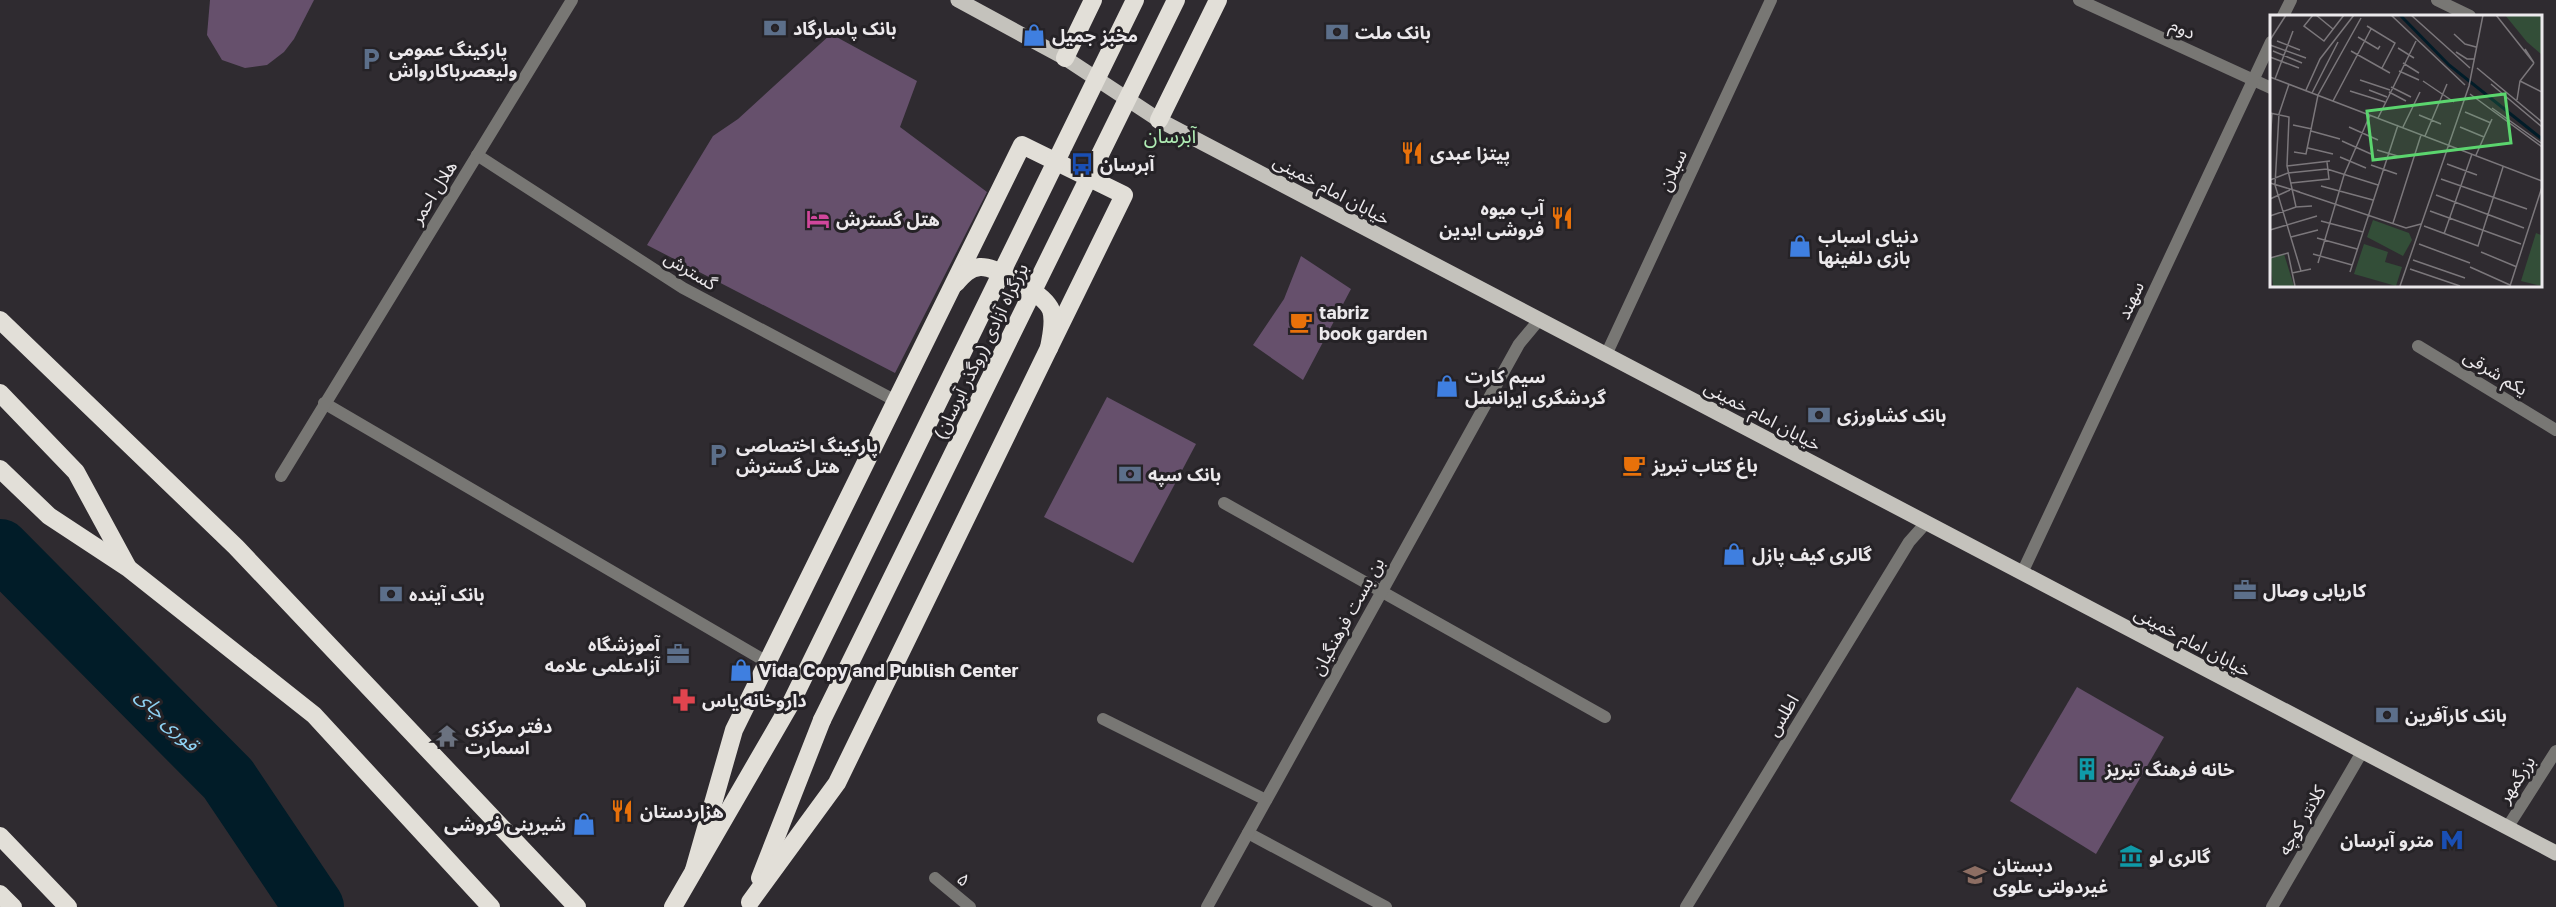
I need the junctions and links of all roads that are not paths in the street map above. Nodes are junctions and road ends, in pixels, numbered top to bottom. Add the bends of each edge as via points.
1 (573, 0) edge
2 (958, 0) edge
3 (1093, 0) edge
4 (1135, 0) edge
5 (1176, 0) edge
6 (1218, 0) edge
7 (1771, 0) edge
8 (2079, 0) edge
9 (2291, 0) edge
10 (2436, 0) edge
11 (2284, 15) edge
12 (2468, 15) edge
13 (2270, 44) edge
14 (1065, 58) junction
15 (2253, 80) junction
16 (2270, 88) edge
17 (1159, 120) junction
18 (477, 155) junction
19 (951, 288) junction
20 (0, 320) edge
21 (1539, 320) junction
22 (2418, 346) dead end
23 (1049, 348) junction
24 (1606, 355) junction
25 (0, 393) edge
26 (896, 401) junction
27 (324, 403) junction
28 (2556, 430) edge
29 (0, 468) edge
30 (281, 476) dead end
31 (1224, 503) dead end
32 (1926, 523) junction
33 (128, 568) junction
34 (2022, 573) junction
35 (1382, 591) junction
36 (767, 663) junction
37 (1605, 717) dead end
38 (1103, 719) dead end
39 (2556, 751) edge
40 (2362, 752) junction
41 (1266, 800) junction
42 (2507, 828) junction
43 (1248, 833) junction
44 (0, 836) edge
45 (2556, 853) edge
46 (694, 870) junction
47 (935, 878) dead end
48 (0, 894) edge
49 (749, 905) edge
50 (13, 907) edge
51 (68, 907) edge
52 (491, 907) edge
53 (577, 907) edge
54 (673, 907) edge
55 (970, 907) edge
56 (1207, 907) edge
57 (1386, 907) edge
58 (1686, 907) edge
59 (2272, 907) edge

1 - 18 street, هلال احمر
2 - 14 main road, خیابان امام خمینی
3 - 14 highway
4 - 46 highway, بزرگراه آزادی (روگذر آبرسان), bridge via 791,703
5 - 49 highway, بزرگراه آزادی (روگذر آبرسان), bridge via 822,720
6 - 17 highway
7 - 24 street, سبلان
8 - 15 street, دوم
9 - 11 street
10 - 12 street
13 - 15 street, سهند
14 - 17 main road, خیابان امام خمینی
15 - 16 street, دوم
15 - 34 street, سهند
17 - 21 main road, خیابان امام خمینی
18 - 26 street, گسترش via 683,288
18 - 27 street, هلال احمر
19 - 23 highway via 967,271 980,267 1023,285 1051,308
19 - 23 highway via 1022,145 1124,195
19 - 26 highway
20 - 53 highway via 236,547
21 - 24 main road, خیابان امام خمینی
21 - 35 street, بن بست فرهنگیان via 1519,344
22 - 28 street, یکم شرقی
23 - 49 highway via 837,783
24 - 32 main road, خیابان امام خمینی
25 - 33 highway via 76,472
26 - 36 highway
27 - 30 street, هلال احمر
27 - 36 street
29 - 33 highway via 49,516
31 - 35 street
32 - 34 main road, خیابان امام خمینی
32 - 58 street, اطلس via 1910,542
33 - 52 highway via 314,715
34 - 40 main road, خیابان امام خمینی
35 - 37 street
35 - 41 street, بن بست فرهنگیان
36 - 46 highway via 734,730
38 - 41 street
39 - 42 street, بزرگمهر
40 - 42 main road, خیابان امام خمینی
40 - 59 street, کلانتر کوچه
41 - 43 street, بن بست فرهنگیان
42 - 45 main road, خیابان امام خمینی
43 - 56 street, بن بست فرهنگیان
43 - 57 street
44 - 51 highway
46 - 54 highway
47 - 55 street, ۵
48 - 50 highway

